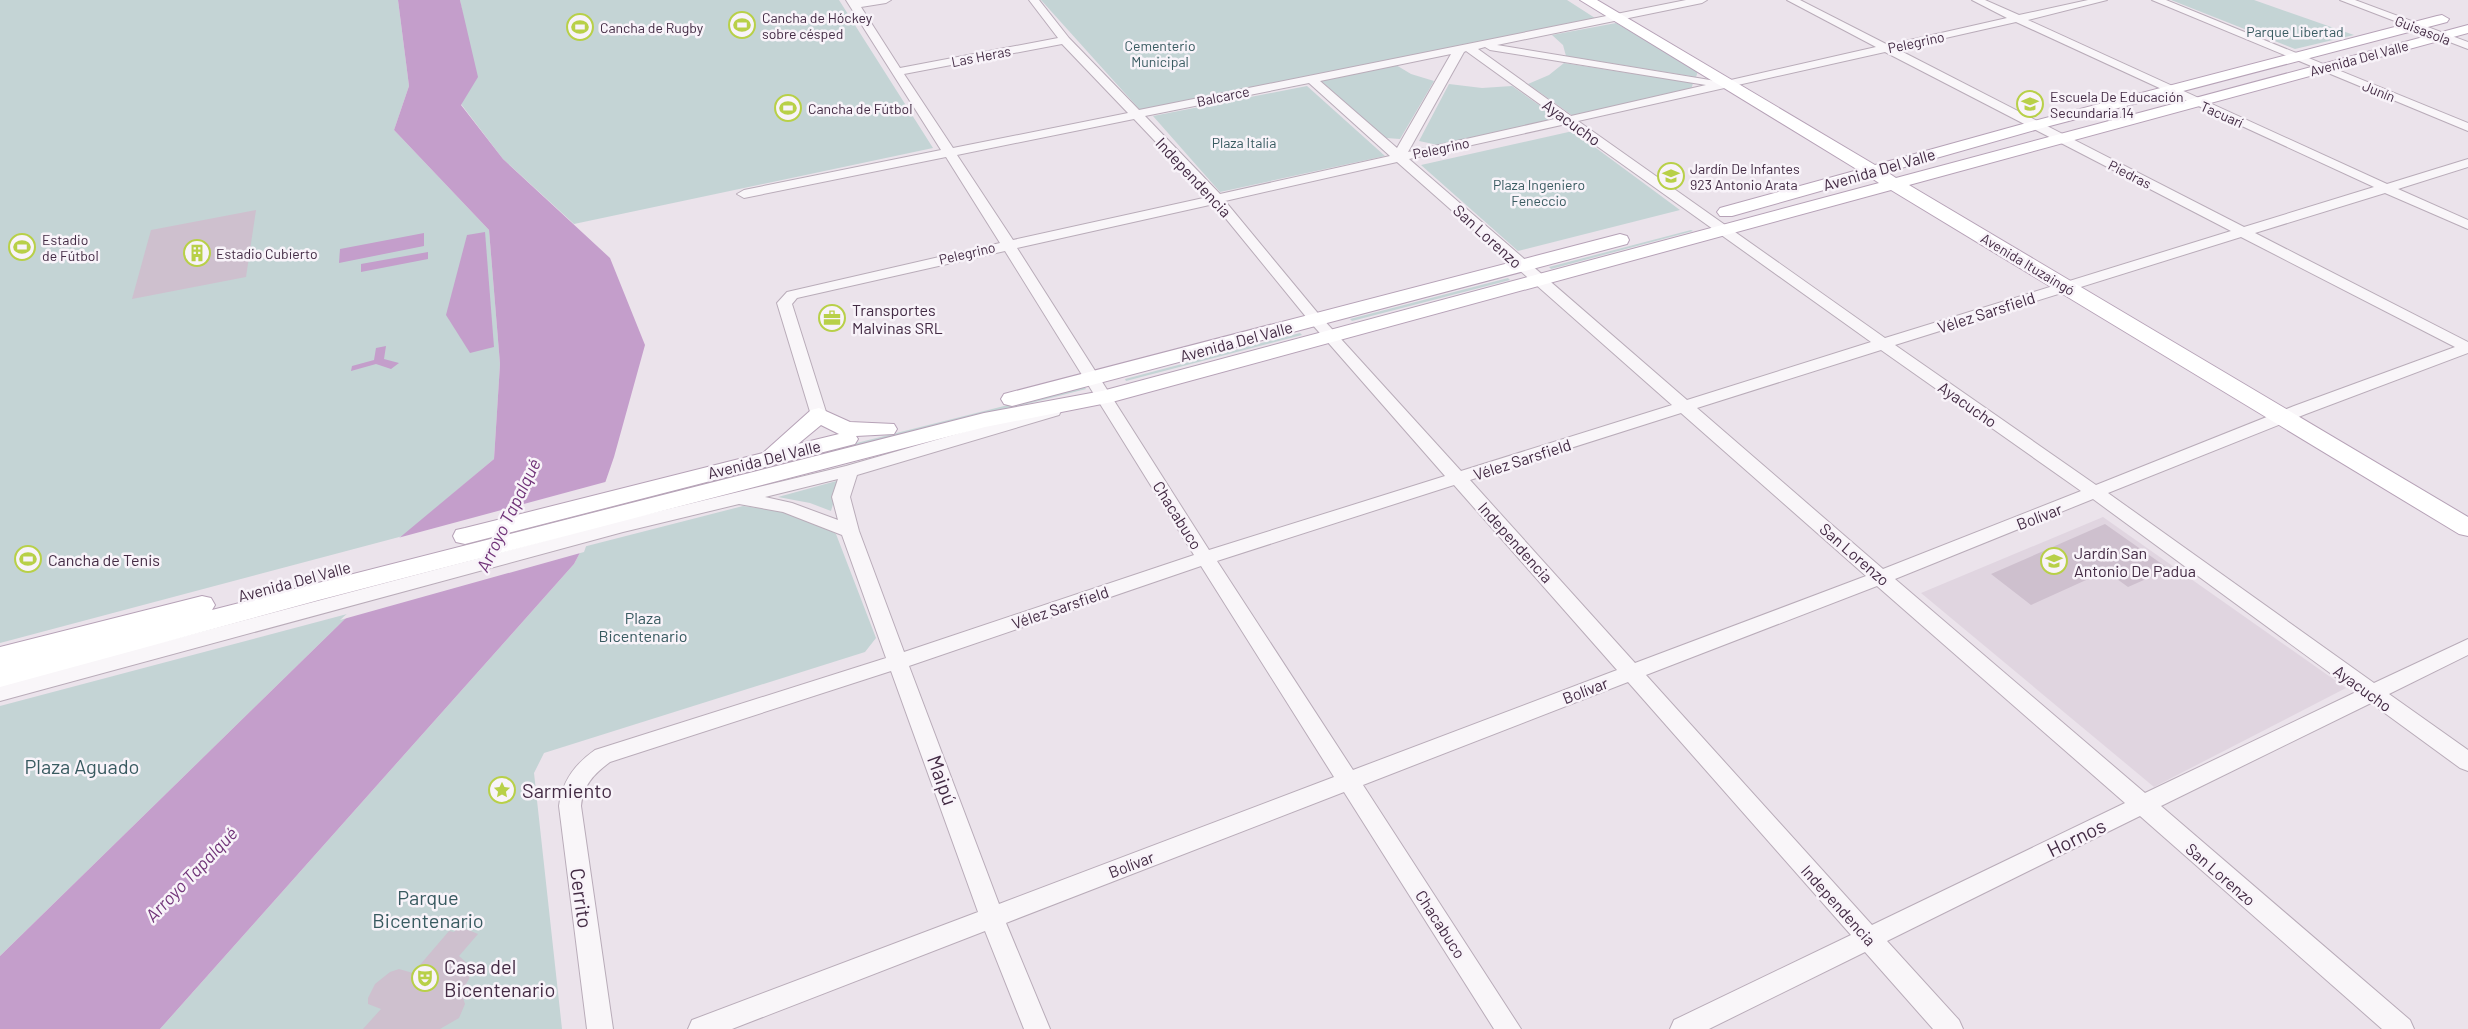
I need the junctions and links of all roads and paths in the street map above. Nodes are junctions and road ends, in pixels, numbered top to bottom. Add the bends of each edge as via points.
1 (886, 0) edge
2 (1034, 0) edge
3 (1587, 0) edge
4 (1603, 0) edge
5 (1702, 0) edge
6 (1792, 0) edge
7 (1977, 0) edge
8 (2102, 0) edge
9 (2157, 0) edge
10 (2345, 0) edge
11 (852, 3) edge
12 (2457, 15) dead end
13 (1623, 17) junction
14 (2020, 19) junction
15 (2415, 26) junction
16 (2468, 29) edge
17 (2441, 37) junction
18 (1065, 40) junction
19 (2468, 46) edge
20 (1468, 47) junction
21 (1888, 48) junction
22 (2295, 57) junction
23 (2323, 68) junction
24 (897, 72) junction
25 (1310, 78) junction
26 (1735, 84) junction
27 (2169, 90) junction
28 (2197, 102) junction
29 (1134, 114) junction
30 (1571, 121) junction
31 (2036, 125) junction
32 (2468, 127) edge
33 (2061, 139) junction
34 (949, 151) junction
35 (1399, 156) junction
36 (2468, 164) edge
37 (1889, 176) junction
38 (2387, 189) junction
39 (744, 194) dead end
40 (1216, 198) junction
41 (1713, 224) junction
42 (2468, 225) edge
43 (2243, 231) junction
44 (1008, 244) junction
45 (1530, 273) junction
46 (2074, 284) junction
47 (1316, 320) junction
48 (1330, 336) junction
49 (1885, 345) junction
50 (2468, 348) edge
51 (1098, 388) junction
52 (1686, 406) junction
53 (2293, 414) junction
54 (819, 415) junction
55 (886, 429) junction
56 (767, 458) junction
57 (849, 471) junction
58 (1459, 478) junction
59 (2096, 493) junction
60 (739, 498) junction
61 (2468, 509) edge
62 (622, 511) junction
63 (2468, 528) edge
64 (850, 531) junction
65 (1205, 558) junction
66 (1881, 577) junction
67 (319, 591) junction
68 (2468, 646) edge
69 (0, 657) edge
70 (900, 661) junction
71 (1632, 672) junction
72 (0, 677) edge
73 (0, 693) edge
74 (2370, 693) junction
75 (2468, 762) edge
76 (584, 771) joint
77 (1348, 781) junction
78 (2141, 806) junction
79 (992, 918) junction
80 (1868, 938) junction
81 (600, 1029) edge
82 (701, 1029) edge
83 (1037, 1029) edge
84 (1508, 1029) edge
85 (1683, 1029) edge
86 (1950, 1029) edge
87 (2401, 1029) edge

1 - 11 street
2 - 18 street, Independencia
3 - 13 main road, Avenida Ituzaingó
4 - 13 main road, Avenida Ituzaingó
5 - 13 street, Balcarce
6 - 21 street, Piedras
7 - 14 street, Tacuarí
8 - 14 street, Pelegrino
9 - 22 street, Junín
10 - 15 street, Guisasola
11 - 24 street, Chacabuco
12 - 15 main road, Avenida Del Valle
13 - 20 street, Balcarce
13 - 26 main road, Avenida Ituzaingó
14 - 21 street, Pelegrino
14 - 27 street, Tacuarí
15 - 17 street, Guisasola
15 - 22 main road, Avenida Del Valle
16 - 17 main road, Avenida Del Valle
17 - 19 street, Guisasola
17 - 23 main road, Avenida Del Valle
18 - 24 street, Las Heras
18 - 29 street, Independencia
20 - 25 street, Balcarce
20 - 26 street
20 - 30 street, Ayacucho
20 - 35 street
21 - 26 street, Pelegrino
21 - 31 street, Piedras
22 - 23 street, Junín
22 - 27 main road, Avenida Del Valle
23 - 28 main road, Avenida Del Valle
23 - 32 street, Junín
24 - 34 street, Chacabuco
25 - 29 street, Balcarce
25 - 35 street, San Lorenzo
26 - 30 street, Pelegrino
26 - 37 main road, Avenida Ituzaingó
27 - 28 street, Tacuarí
27 - 31 main road, Avenida Del Valle
28 - 33 main road, Avenida Del Valle
28 - 38 street, Tacuarí
29 - 34 street, Balcarce
29 - 40 street, Independencia
30 - 35 street, Pelegrino
30 - 41 street, Ayacucho
31 - 33 street, Piedras
31 - 37 main road, Avenida Del Valle
33 - 37 main road, Avenida Del Valle
33 - 43 street, Piedras
34 - 39 street, Balcarce
34 - 44 street, Chacabuco
35 - 40 street, Pelegrino
35 - 45 street, San Lorenzo
36 - 38 street, Vélez Sarsfield
37 - 41 main road, Avenida Del Valle
37 - 46 main road, Avenida Ituzaingó
38 - 42 street, Tacuarí
38 - 43 street, Vélez Sarsfield
40 - 44 street, Pelegrino
40 - 47 street, Independencia
41 - 45 main road, Avenida Del Valle
41 - 49 street, Ayacucho
43 - 46 street, Vélez Sarsfield
43 - 50 street, Piedras
44 - 51 street, Chacabuco
44 - 54 street, Pelegrino via 792,295 784,303
45 - 47 main road, Avenida Del Valle
45 - 48 main road, Avenida Del Valle
45 - 52 street, San Lorenzo
46 - 49 street, Vélez Sarsfield
46 - 53 main road, Avenida Ituzaingó
47 - 48 street, Independencia
47 - 51 main road, Avenida Del Valle
48 - 51 main road, Avenida Del Valle
48 - 58 street, Independencia
49 - 52 street, Vélez Sarsfield
49 - 59 street, Ayacucho
50 - 53 street, Bolívar
51 - 55 main road, Avenida Del Valle
51 - 57 street, Avenida Del Valle
51 - 62 main road, Avenida Del Valle
51 - 65 street, Chacabuco
52 - 58 street, Vélez Sarsfield
52 - 66 street, San Lorenzo
53 - 59 street, Bolívar
53 - 61 main road, Avenida Ituzaingó
53 - 63 main road, Avenida Ituzaingó
54 - 55 main road via 846,429
54 - 56 main road
55 - 56 main road, Avenida Del Valle
56 - 62 main road, Avenida Del Valle
57 - 60 street, Avenida Del Valle
57 - 64 street, Maipú via 841,497
58 - 65 street, Vélez Sarsfield
58 - 71 street, Independencia
59 - 66 street, Bolívar
59 - 74 street, Ayacucho
60 - 62 street, Avenida Del Valle
60 - 64 street via 786,507
62 - 67 main road, Avenida Del Valle
64 - 70 street, Maipú
65 - 70 street, Vélez Sarsfield
65 - 77 street, Chacabuco
66 - 71 street, Bolívar
66 - 78 street, San Lorenzo
67 - 69 main road, Avenida Del Valle
67 - 72 main road, Avenida Del Valle
67 - 73 street, Avenida Del Valle
68 - 74 street, Hornos
70 - 76 street, Vélez Sarsfield via 615,750
70 - 79 street, Maipú
71 - 77 street, Bolívar
71 - 80 street, Independencia
74 - 75 street, Ayacucho
74 - 78 street, Hornos
76 - 81 street, Cerrito via 573,788 570,806
77 - 79 street, Bolívar
77 - 84 street, Chacabuco
78 - 80 street, Hornos
78 - 87 street, San Lorenzo
79 - 82 street, Bolívar
79 - 83 street, Maipú
80 - 85 street, Hornos
80 - 86 street, Independencia

